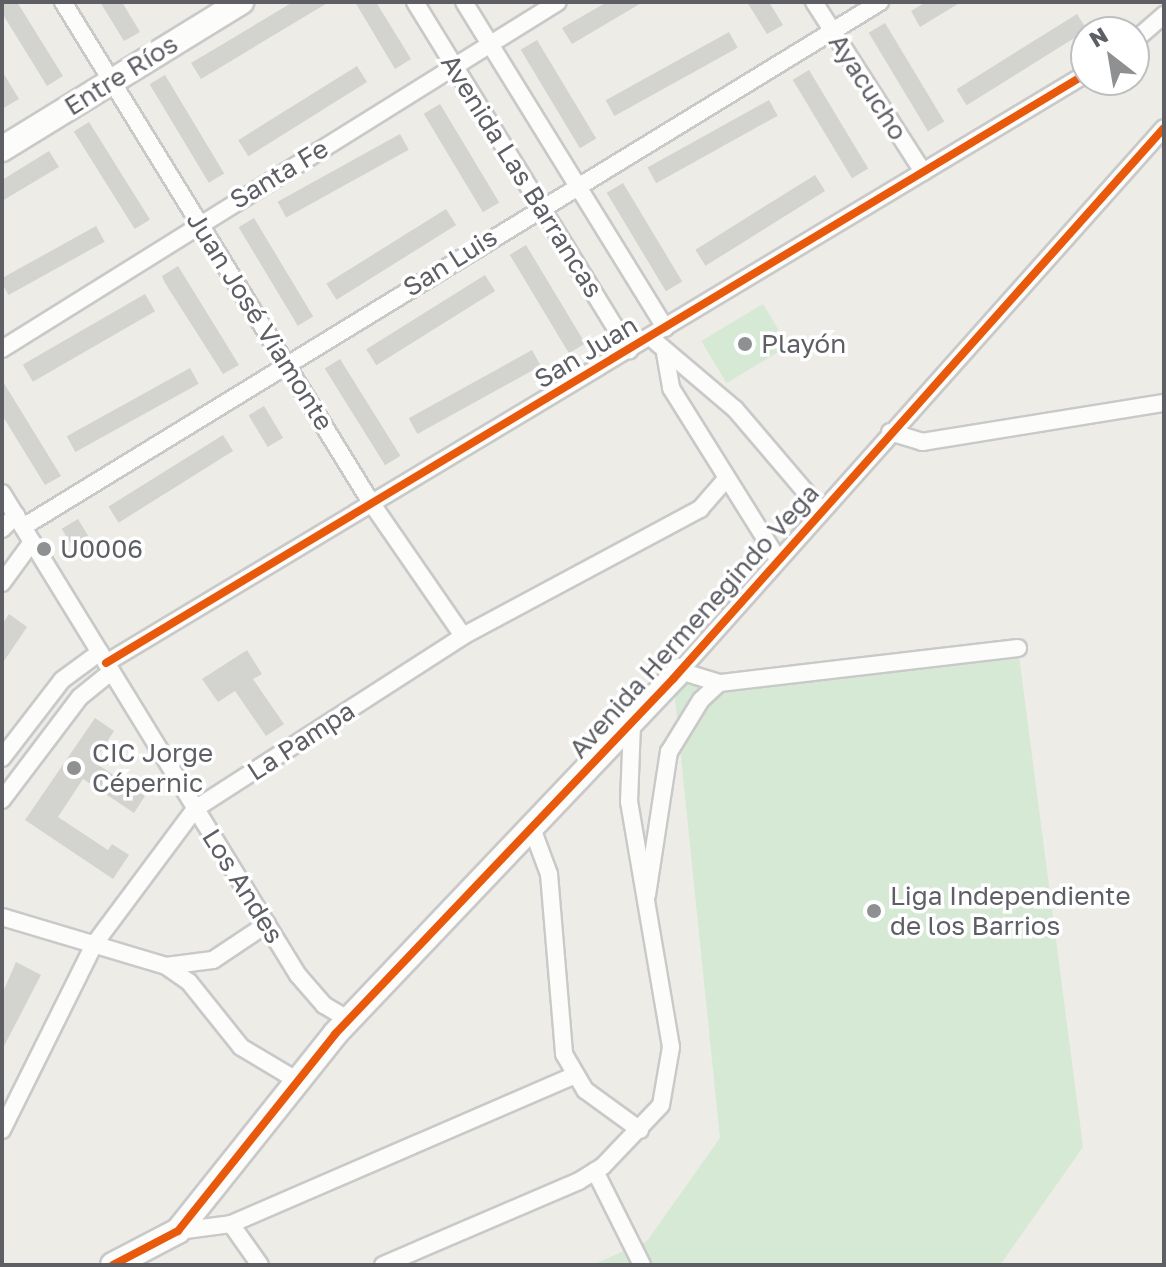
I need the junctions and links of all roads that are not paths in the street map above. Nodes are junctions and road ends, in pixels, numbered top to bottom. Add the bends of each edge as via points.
1 (63, 2) edge
2 (241, 2) edge
3 (415, 2) edge
4 (464, 2) edge
5 (558, 2) edge
6 (814, 2) edge
7 (880, 2) edge
8 (832, 31) junction
9 (489, 44) junction
10 (455, 67) junction
11 (112, 81) junction
12 (1070, 84) edge
13 (1164, 128) edge
14 (2, 149) edge
15 (923, 172) junction
16 (575, 183) junction
17 (540, 205) junction
18 (199, 223) junction
19 (665, 328) junction
20 (650, 337) junction
21 (2, 349) edge
22 (629, 350) junction
23 (665, 353) junction
24 (286, 363) junction
25 (1164, 403) edge
26 (890, 432) junction
27 (726, 479) junction
28 (2, 493) edge
29 (372, 504) junction
30 (821, 510) junction
31 (19, 521) junction
32 (2, 529) edge
33 (32, 542) junction
34 (778, 559) junction
35 (2, 583) edge
36 (463, 636) junction
37 (1018, 648) dead end
38 (106, 662) junction
39 (680, 671) junction
40 (719, 683) junction
41 (632, 724) junction
42 (2, 758) edge
43 (2, 800) edge
44 (195, 809) junction
45 (533, 831) junction
46 (645, 901) junction
47 (2, 917) edge
48 (267, 924) junction
49 (95, 943) junction
50 (166, 966) junction
51 (349, 1020) junction
52 (573, 1076) junction
53 (298, 1081) junction
54 (2, 1130) edge
55 (640, 1130) junction
56 (595, 1171) junction
57 (231, 1224) junction
58 (178, 1231) junction
59 (117, 1264) edge
60 (260, 1265) edge
61 (383, 1265) edge
62 (642, 1265) edge

1 - 11 street, Juan José Viamonte
2 - 11 street, Entre Ríos
3 - 10 street, Avenida Las Barrancas
4 - 9 street, Avenida Las Barrancas
5 - 9 street, Santa Fe
6 - 8 street, Ayacucho
7 - 8 street, San Luis
8 - 15 street, Ayacucho
8 - 16 street, San Luis
9 - 10 street, Santa Fe
9 - 16 street, Avenida Las Barrancas
10 - 17 street, Avenida Las Barrancas
10 - 18 street, Santa Fe
11 - 14 street, Entre Ríos
11 - 18 street, Juan José Viamonte
12 - 15 street, San Juan
13 - 26 street, Avenida Hermenegindo Vega
15 - 19 street, San Juan
16 - 17 street, San Luis
16 - 19 street, Avenida Las Barrancas
17 - 22 street, Avenida Las Barrancas
17 - 24 street, San Luis
18 - 21 street, Santa Fe
18 - 24 street, Juan José Viamonte
19 - 20 street, San Juan
20 - 22 street, San Juan
20 - 23 street
22 - 29 street, San Juan
23 - 27 street via 671,388
23 - 30 street via 735,409
24 - 29 street, Juan José Viamonte
24 - 31 street, San Luis
25 - 26 street via 922,442
26 - 30 street, Avenida Hermenegindo Vega
27 - 34 street
27 - 36 street, La Pampa via 700,509
28 - 31 street, Los Andes
29 - 36 street, Juan José Viamonte
29 - 38 street, San Juan
30 - 34 street, Avenida Hermenegindo Vega
31 - 32 street, San Luis
31 - 33 street, Los Andes
33 - 35 street
33 - 38 street, Los Andes
34 - 39 street, Avenida Hermenegindo Vega
36 - 44 street, La Pampa
37 - 40 street
38 - 42 street via 62,680
38 - 43 street
38 - 44 street, Los Andes
39 - 40 street
39 - 41 street, Avenida Hermenegindo Vega
40 - 46 street via 701,700 669,752
41 - 45 street, Avenida Hermenegindo Vega
41 - 46 street via 629,802
44 - 48 street, Los Andes
44 - 49 street, La Pampa
45 - 51 street, Avenida Hermenegindo Vega
45 - 52 street via 549,874 559,1024
46 - 55 street via 671,1064 661,1105
47 - 49 street
48 - 50 street via 213,960
48 - 51 street, Los Andes via 298,975 324,1005
49 - 50 street
49 - 54 street, La Pampa
50 - 53 street via 189,982 241,1047
51 - 53 street, Avenida Hermenegindo Vega
52 - 55 street
52 - 57 street
53 - 58 street, Avenida Hermenegindo Vega
55 - 56 street
56 - 61 street
56 - 62 street
57 - 58 street via 206,1232
57 - 60 street
58 - 59 street, Avenida Hermenegindo Vega

